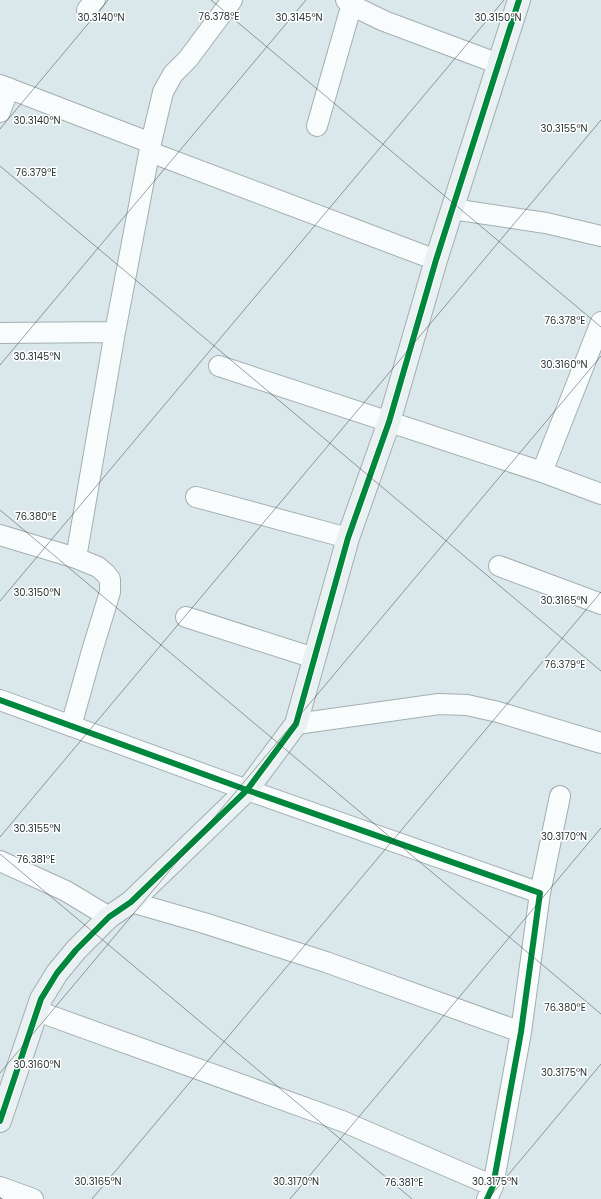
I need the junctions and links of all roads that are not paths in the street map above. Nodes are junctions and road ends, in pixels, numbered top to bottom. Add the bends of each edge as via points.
1 (232, 0) edge
2 (519, 0) edge
3 (350, 2) edge
4 (499, 64) junction
5 (4, 86) edge
6 (0, 112) edge
7 (317, 126) dead end
8 (151, 148) junction
9 (452, 209) junction
10 (601, 236) edge
11 (436, 260) junction
12 (601, 322) edge
13 (115, 332) junction
14 (0, 333) edge
15 (219, 366) dead end
16 (390, 422) junction
17 (542, 472) junction
18 (601, 494) edge
19 (196, 497) dead end
20 (0, 535) edge
21 (348, 538) junction
22 (76, 558) junction
23 (499, 566) dead end
24 (601, 604) edge
25 (186, 617) dead end
26 (314, 658) junction
27 (0, 700) edge
28 (296, 724) junction
29 (71, 726) junction
30 (601, 743) edge
31 (247, 790) junction
32 (560, 796) dead end
33 (0, 862) edge
34 (540, 893) junction
35 (131, 902) junction
36 (109, 917) junction
37 (37, 1011) junction
38 (521, 1032) junction
39 (0, 1121) edge
40 (0, 1187) edge
41 (490, 1192) edge
42 (33, 1199) edge

1 - 8 street via 173,74 163,92
2 - 4 street
3 - 4 street via 384,21
3 - 7 street
4 - 9 street
5 - 6 street
5 - 8 street
8 - 11 street
8 - 13 street
9 - 10 street via 546,223
9 - 11 street
11 - 16 street
12 - 17 street
13 - 14 street
13 - 22 street
15 - 16 street
16 - 17 street
16 - 21 street
17 - 18 street
19 - 21 street
20 - 22 street
21 - 26 street
22 - 29 street via 98,566 105,573 110,580 110,592
23 - 24 street
25 - 26 street
26 - 28 street
27 - 29 street
28 - 30 street via 439,704 466,705
28 - 31 street
29 - 31 street
31 - 34 street
31 - 35 street
32 - 34 street
33 - 36 street via 66,891
34 - 38 street
35 - 36 street
35 - 38 street via 326,962
36 - 37 street via 57,973 41,999
37 - 39 street
37 - 41 street via 342,1121
38 - 41 street
40 - 42 street

